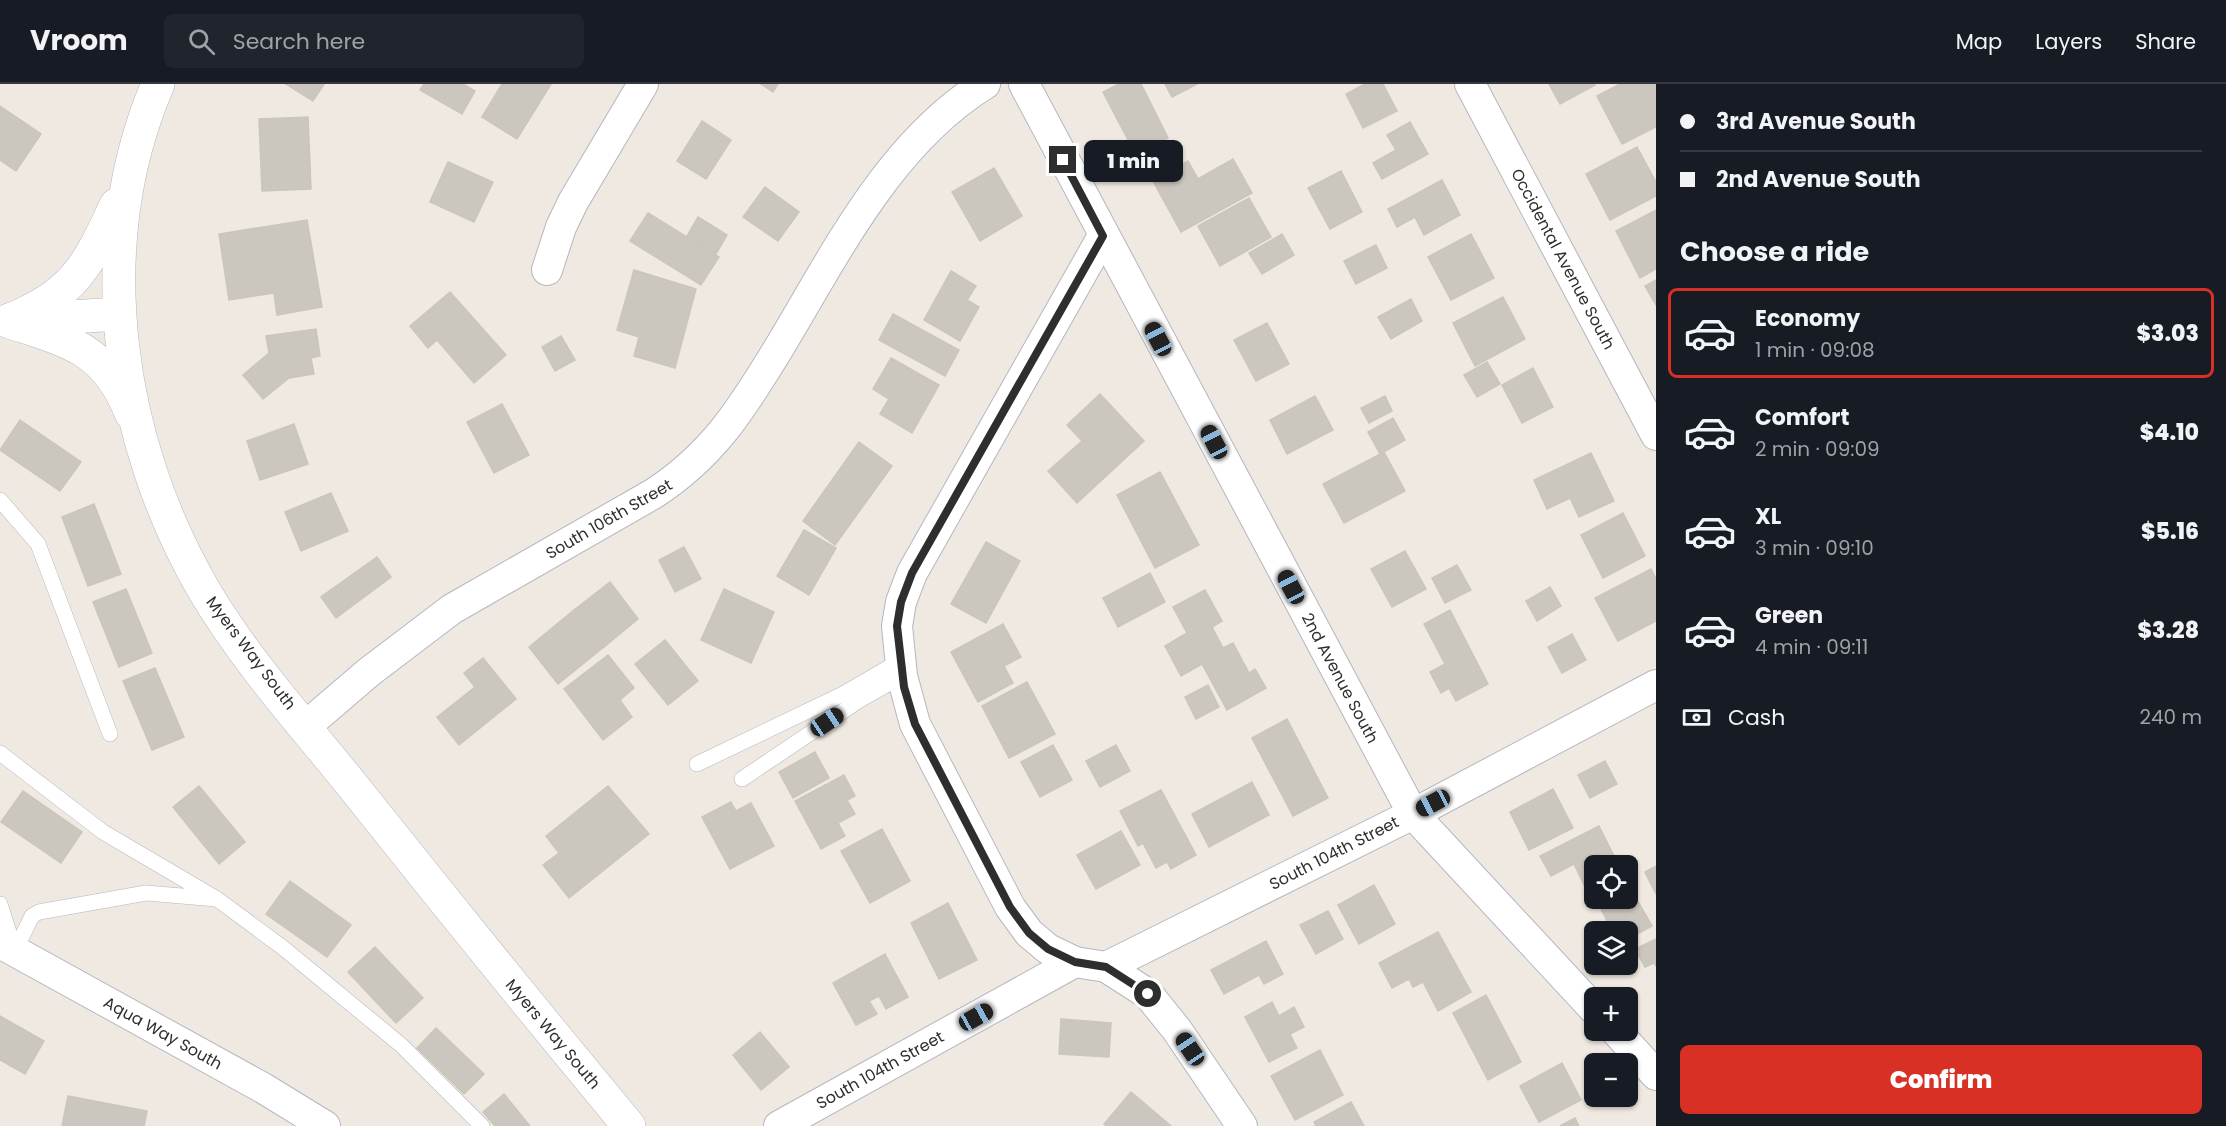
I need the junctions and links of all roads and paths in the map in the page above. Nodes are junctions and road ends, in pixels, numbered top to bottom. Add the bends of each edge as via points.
1 (158, 84) edge
2 (643, 84) edge
3 (985, 84) edge
4 (1024, 84) edge
5 (1470, 84) edge
6 (126, 184) junction
7 (1103, 236) junction
8 (547, 270) dead end
9 (118, 314) junction
10 (3, 322) edge
11 (1656, 435) edge
12 (142, 440) junction
13 (0, 500) edge
14 (901, 668) junction
15 (1656, 685) edge
16 (306, 726) junction
17 (110, 734) dead end
18 (0, 753) edge
19 (697, 764) dead end
20 (741, 779) dead end
21 (1413, 814) junction
22 (217, 899) junction
23 (0, 904) edge
24 (7, 947) edge
25 (1075, 962) junction
26 (1106, 967) junction
27 (1584, 998) edge
28 (1625, 1041) edge
29 (1656, 1075) edge
30 (325, 1126) edge
31 (482, 1126) edge
32 (629, 1126) edge
33 (780, 1126) edge
34 (1242, 1126) edge

1 - 6 main road, Myers Way South
2 - 8 street via 573,202
3 - 16 street, South 106th Street via 965,96 920,138 865,206 738,414 703,456 653,494 452,609 376,665
4 - 7 street, 2nd Avenue South
5 - 11 street, Occidental Avenue South
6 - 9 main road, Myers Way South
6 - 10 main road via 89,261 73,281 38,310
7 - 14 street via 912,573 897,626
7 - 21 street, 2nd Avenue South
9 - 10 main road
9 - 12 main road, Myers Way South
10 - 12 main road via 75,345 98,360 121,388
12 - 16 main road, Myers Way South via 165,510 206,592 255,663
13 - 17 lane via 38,544
14 - 19 lane
14 - 20 lane
14 - 25 street via 915,724 1010,907 1029,933 1048,949
15 - 21 street, South 104th Street
16 - 32 main road, Myers Way South via 477,943
18 - 22 lane via 103,832
21 - 26 street, South 104th Street
21 - 27 street, 2nd Avenue South
22 - 24 lane via 146,893 39,912
22 - 31 lane via 401,1045
23 - 24 lane
24 - 30 street, Aqua Way South
25 - 26 street
25 - 33 street, South 104th Street
26 - 34 street via 1148,994
28 - 29 street

